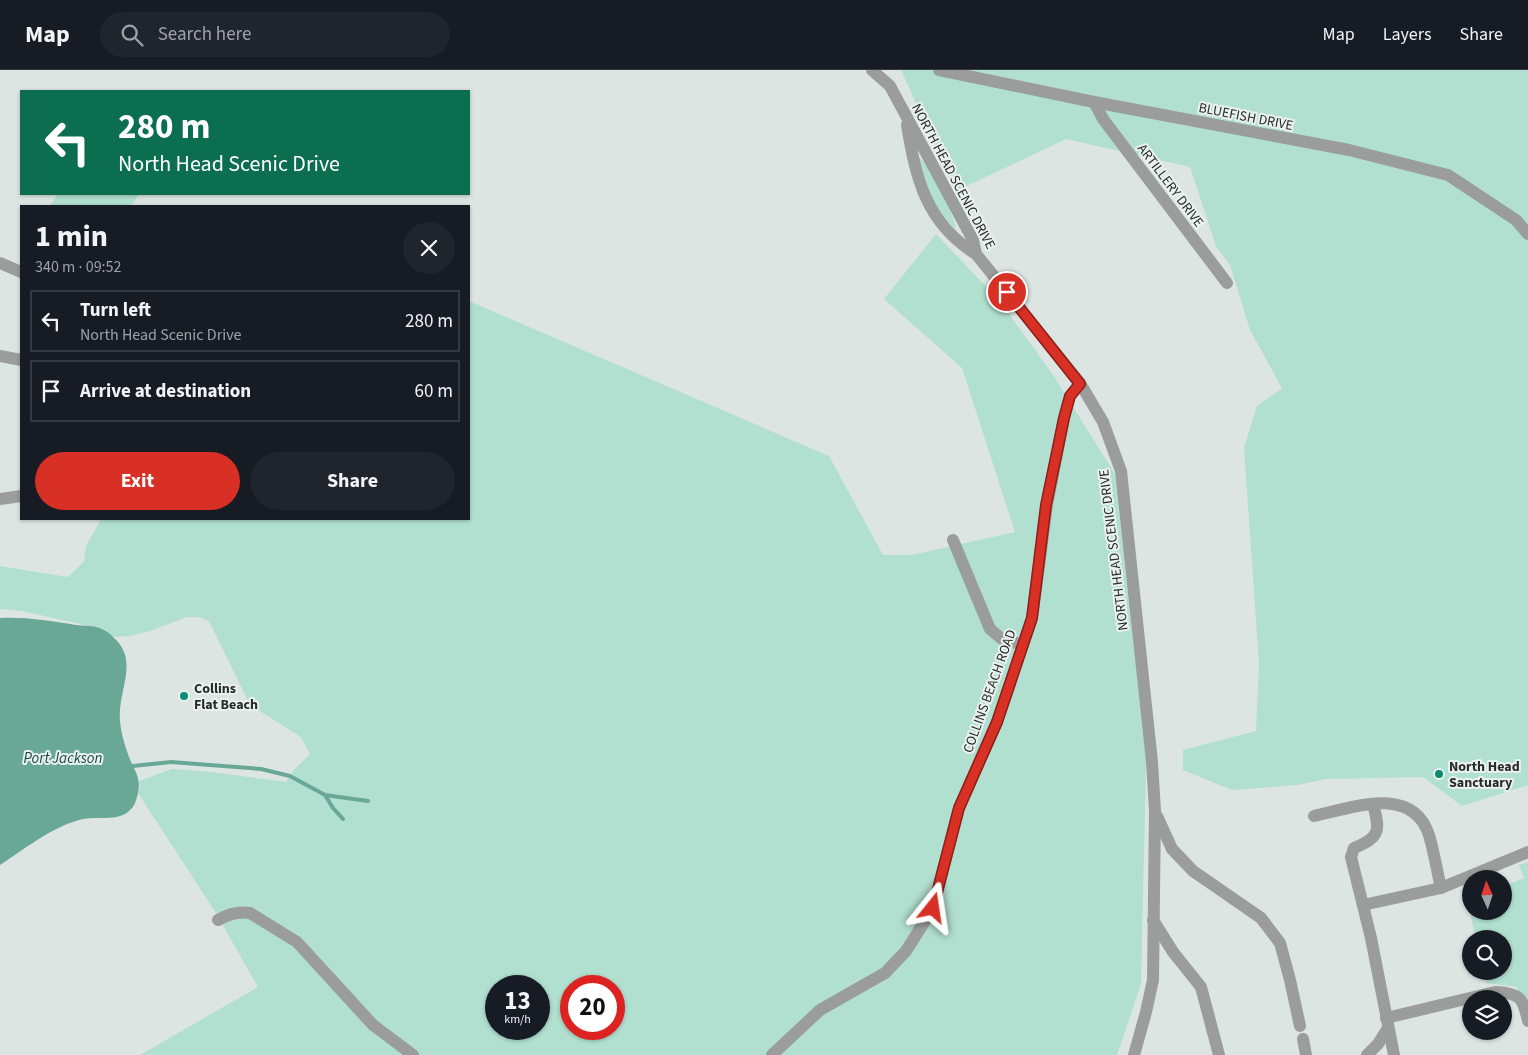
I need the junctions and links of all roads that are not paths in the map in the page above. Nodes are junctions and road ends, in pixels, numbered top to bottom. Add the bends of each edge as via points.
1 (873, 70) edge
2 (939, 70) edge
3 (1094, 102) junction
4 (906, 119) junction
5 (1528, 234) edge
6 (976, 254) junction
7 (0, 263) edge
8 (20, 272) edge
9 (1227, 283) dead end
10 (0, 356) edge
11 (20, 360) edge
12 (1080, 384) junction
13 (20, 496) edge
14 (0, 499) edge
15 (953, 540) dead end
16 (1022, 645) junction
17 (1373, 804) junction
18 (1155, 811) junction
19 (1314, 816) dead end
20 (1528, 852) edge
21 (1441, 888) junction
22 (1362, 905) junction
23 (218, 920) dead end
24 (1153, 920) junction
25 (1528, 1021) edge
26 (1387, 1023) junction
27 (1300, 1026) dead end
28 (1303, 1039) dead end
29 (413, 1055) edge
30 (772, 1055) edge
31 (1134, 1055) edge
32 (1219, 1055) edge
33 (1306, 1055) edge
34 (1367, 1055) edge
35 (1394, 1055) edge

1 - 4 street, NORTH HEAD SCENIC DRIVE via 890,86
2 - 3 street, BLUEFISH DRIVE
3 - 5 street, BLUEFISH DRIVE via 1349,150 1448,175 1516,220
3 - 9 street, ARTILLERY DRIVE via 1103,119
4 - 6 street, NORTH HEAD SCENIC DRIVE via 973,240
4 - 6 street via 924,197 946,228
6 - 12 street, NORTH HEAD SCENIC DRIVE
7 - 8 street
10 - 11 street
12 - 16 street, COLLINS BEACH ROAD via 1070,396 1064,418 1046,505 1032,618
12 - 18 street, NORTH HEAD SCENIC DRIVE via 1103,422 1121,471
13 - 14 street
15 - 16 street via 990,628 1002,639
16 - 30 street, COLLINS BEACH ROAD via 997,722 959,808 933,908 906,951 885,973 820,1010
17 - 19 street
17 - 21 street via 1389,802 1402,806 1423,823 1429,834
17 - 22 street via 1378,826 1376,836 1354,848 1351,857
18 - 24 street, NORTH HEAD SCENIC DRIVE
18 - 27 street via 1172,849 1193,871 1261,918 1280,943
20 - 21 street
21 - 22 street
22 - 26 street
23 - 29 street via 229,914 250,913 297,942 374,1025
24 - 31 street, NORTH HEAD SCENIC DRIVE via 1153,980
24 - 32 street via 1201,987
25 - 26 street via 1524,1003 1515,995 1495,992
26 - 34 street via 1378,1044
26 - 35 street
28 - 33 street

